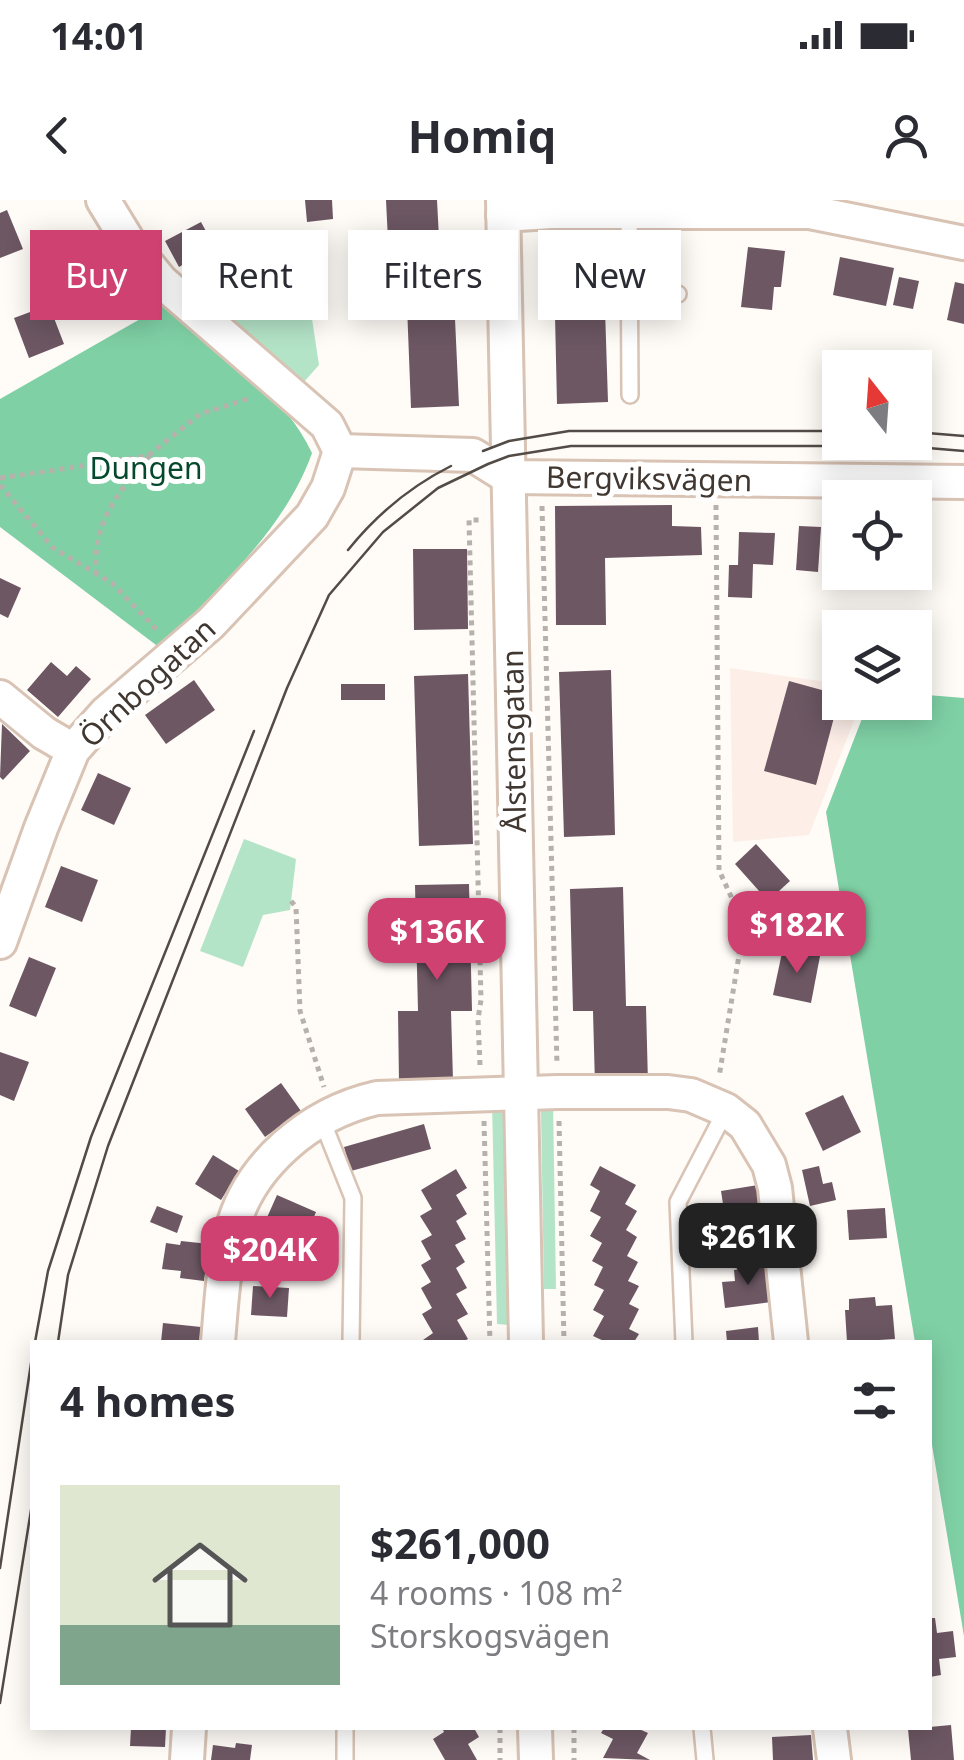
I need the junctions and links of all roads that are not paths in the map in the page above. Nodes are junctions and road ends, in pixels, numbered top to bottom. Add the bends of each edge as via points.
1 (103, 200) edge
2 (550, 206) edge
3 (503, 208) edge
4 (629, 212) junction
5 (629, 230) edge
6 (964, 243) edge
7 (630, 320) edge
8 (630, 395) dead end
9 (340, 451) junction
10 (525, 477) junction
11 (964, 482) edge
12 (0, 697) edge
13 (73, 750) junction
14 (0, 942) edge
15 (519, 1092) junction
16 (721, 1107) junction
17 (328, 1114) junction
18 (218, 1340) edge
19 (351, 1340) edge
20 (526, 1340) edge
21 (684, 1340) edge
22 (791, 1340) edge
23 (189, 1730) edge
24 (346, 1730) edge
25 (536, 1730) edge
26 (702, 1730) edge
27 (830, 1730) edge
28 (187, 1760) edge
29 (345, 1760) edge
30 (536, 1760) edge
31 (704, 1760) edge
32 (834, 1760) edge

1 - 9 street via 161,280 326,425
2 - 3 street
2 - 4 street
3 - 10 street, Ålstensgatan
4 - 5 lane
4 - 6 street via 810,212
7 - 8 lane
9 - 10 street, Bergviksvägen via 473,454
9 - 13 street, Örnbogatan via 312,516 211,623
10 - 11 street, Bergviksvägen
10 - 15 street, Ålstensgatan via 509,519
12 - 13 street
13 - 14 street, Örnbogatan
15 - 16 street via 668,1092
15 - 17 street via 377,1098
15 - 20 street, Ålstensgatan
16 - 21 lane via 678,1202
16 - 22 street via 745,1125 769,1165
17 - 18 street via 271,1160 238,1214
17 - 19 lane via 353,1198
23 - 28 street
24 - 29 lane
25 - 30 street
26 - 31 lane
27 - 32 street

